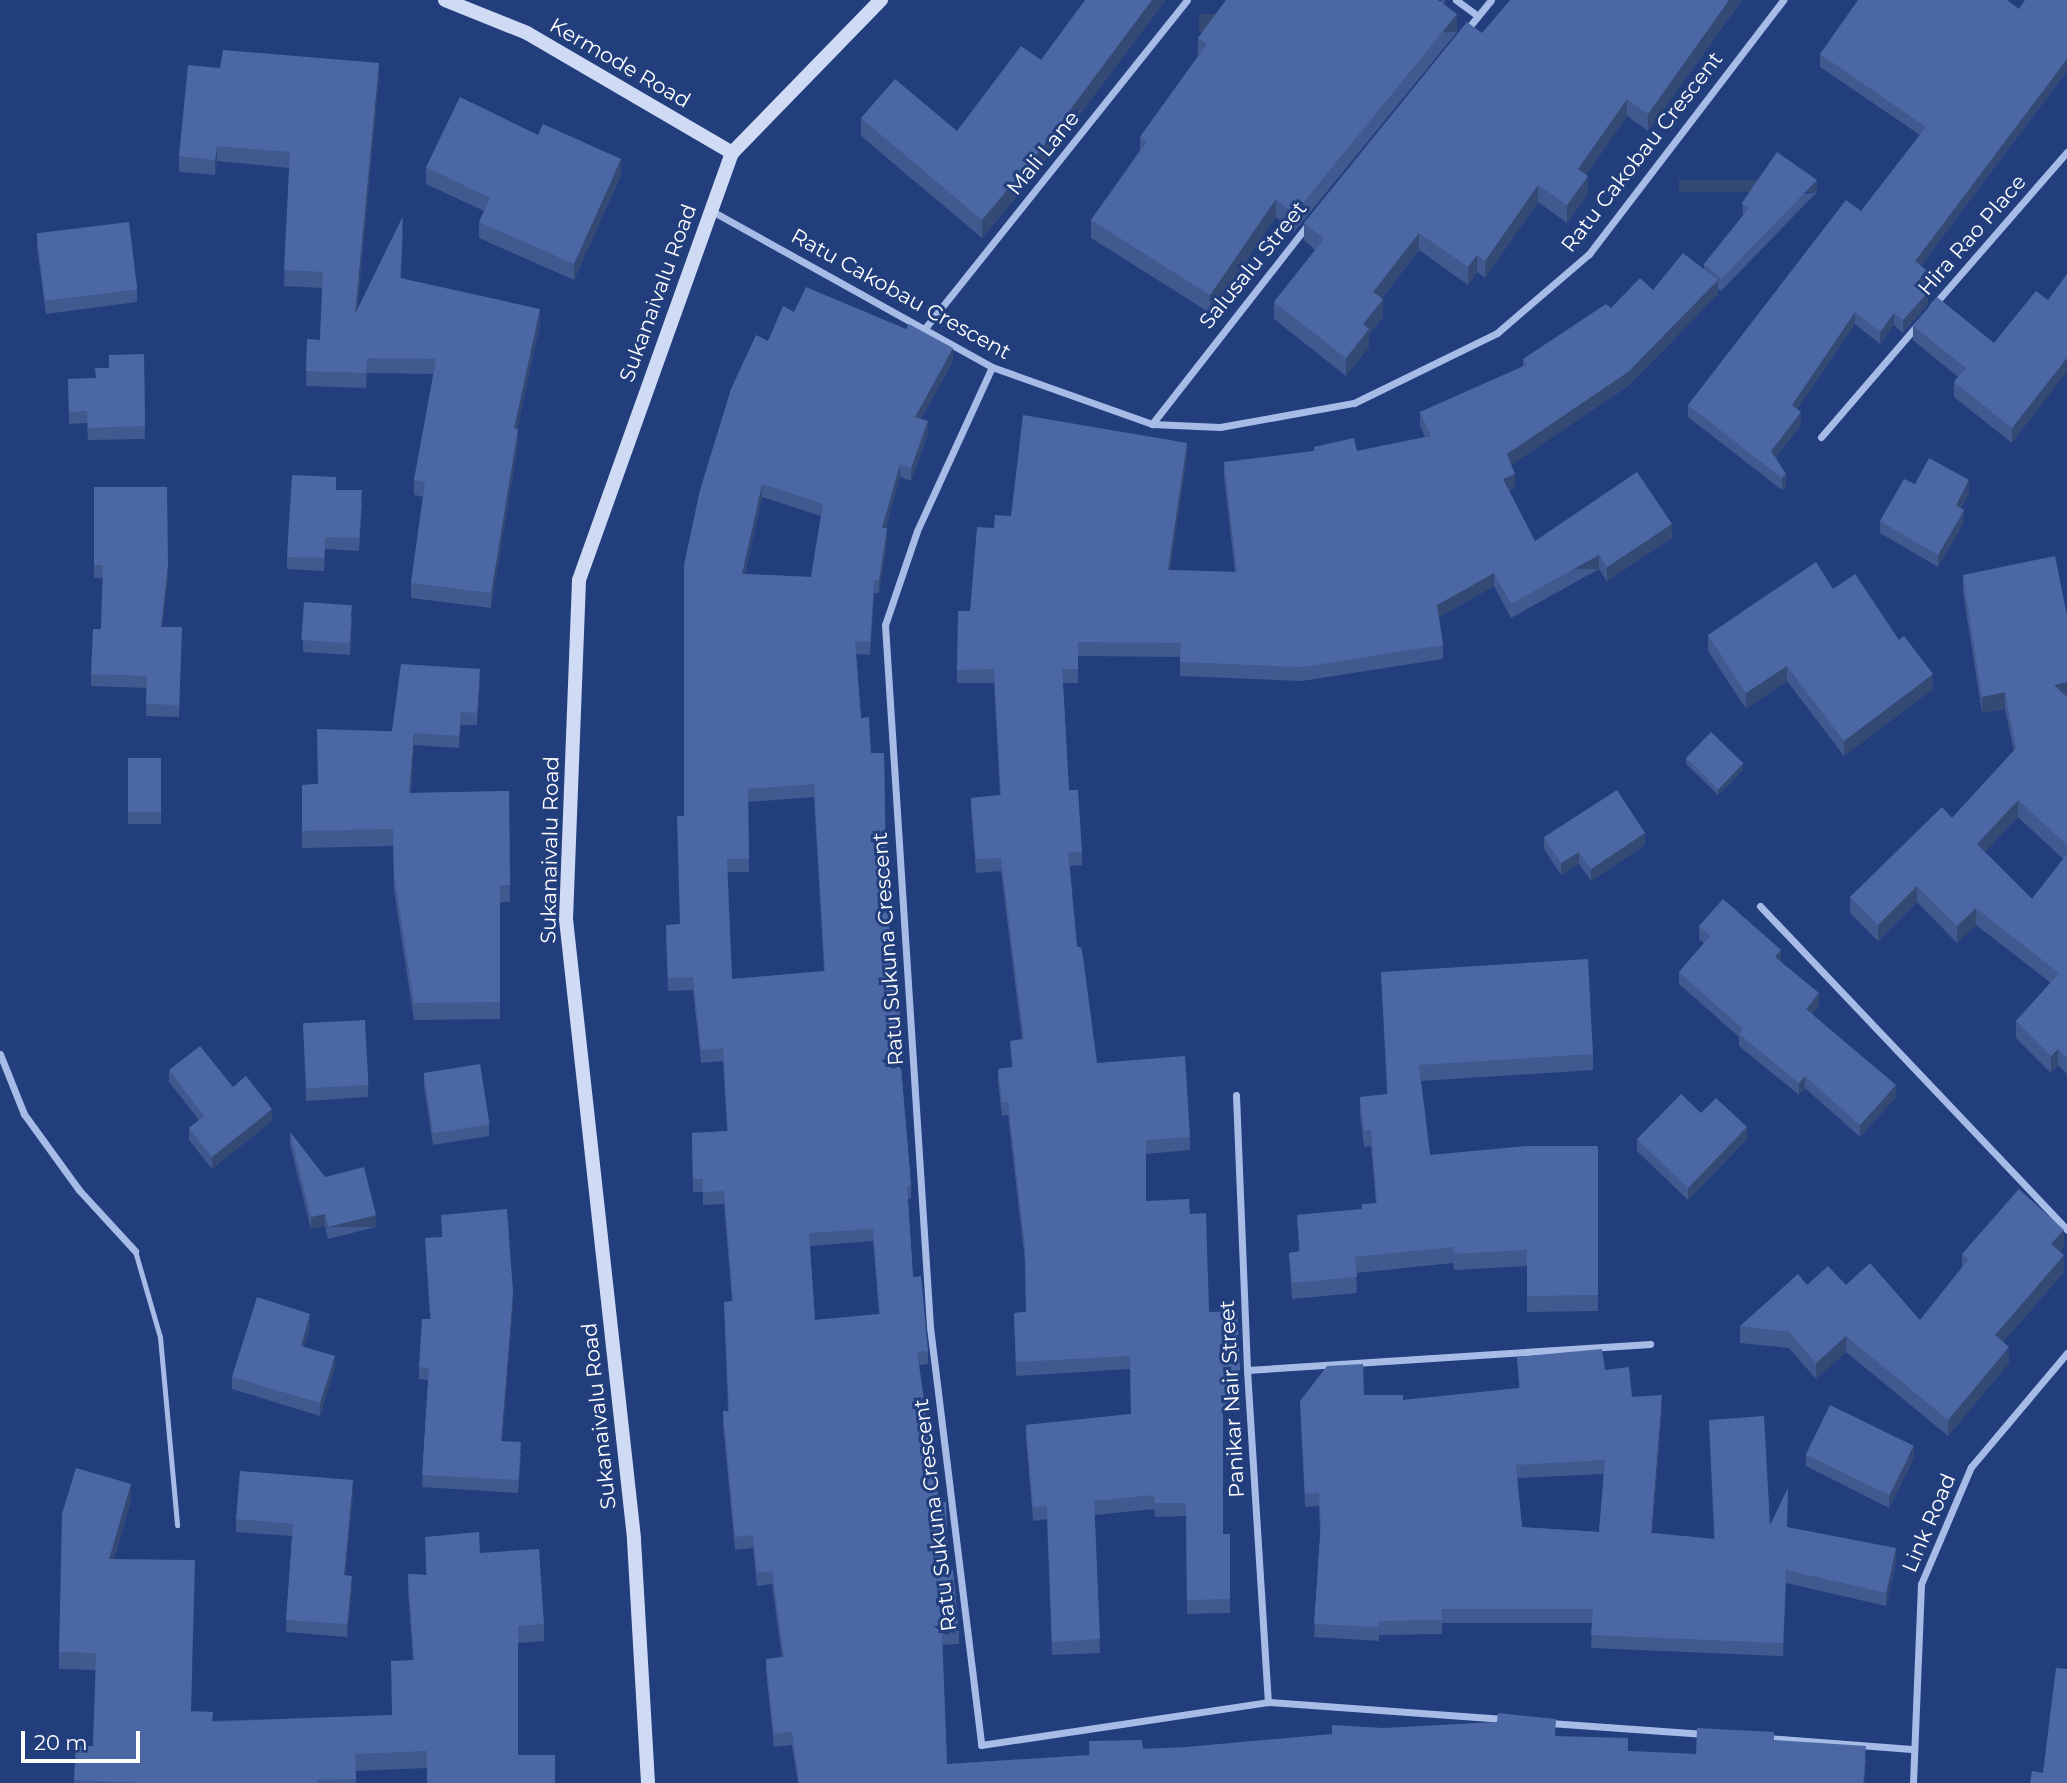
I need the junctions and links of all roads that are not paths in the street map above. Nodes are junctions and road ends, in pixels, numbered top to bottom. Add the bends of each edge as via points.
1 (445, 0) edge
2 (880, 0) edge
3 (1187, 0) edge
4 (1456, 0) edge
5 (1491, 0) edge
6 (1783, 0) edge
7 (1478, 16) junction
8 (1461, 37) edge
9 (2067, 152) edge
10 (732, 153) junction
11 (710, 210) junction
12 (1315, 216) edge
13 (926, 327) junction
14 (992, 368) junction
15 (1152, 424) junction
16 (1821, 437) dead end
17 (1760, 906) dead end
18 (0, 1054) edge
19 (1236, 1095) dead end
20 (2067, 1229) edge
21 (135, 1251) joint
22 (1650, 1344) dead end
23 (2067, 1353) edge
24 (1247, 1370) junction
25 (177, 1525) dead end
26 (1268, 1702) junction
27 (1515, 1720) edge
28 (1542, 1722) edge
29 (1720, 1735) edge
30 (1761, 1738) edge
31 (1912, 1749) junction
32 (648, 1783) edge
33 (1913, 1783) edge

1 - 10 main road, Kermode Road via 527,33
2 - 10 main road, Sukanaivalu Road
3 - 13 street, Mali Lane
4 - 7 street
5 - 7 street
6 - 15 street, Ratu Cakobau Crescent via 1589,254 1497,333 1354,403 1220,426
7 - 8 street
9 - 16 street, Hira Rao Place
10 - 11 main road, Sukanaivalu Road
11 - 13 street, Ratu Cakobau Crescent
11 - 32 main road, Sukanaivalu Road via 579,580 566,919 634,1538
12 - 15 street, Salusalu Street
13 - 14 street, Ratu Cakobau Crescent
14 - 15 street, Ratu Cakobau Crescent
14 - 26 street, Ratu Sukuna Crescent via 917,531 885,625 930,1327 981,1745
17 - 20 street
18 - 21 street via 24,1114 79,1190
19 - 24 street, Panikar Nair Street
21 - 25 lane via 159,1337
22 - 24 street
23 - 31 street, Link Road via 1971,1467 1921,1584
24 - 26 street, Panikar Nair Street
26 - 27 street, Ratu Sukuna Crescent
28 - 29 street
30 - 31 street
31 - 33 street, Link Road

